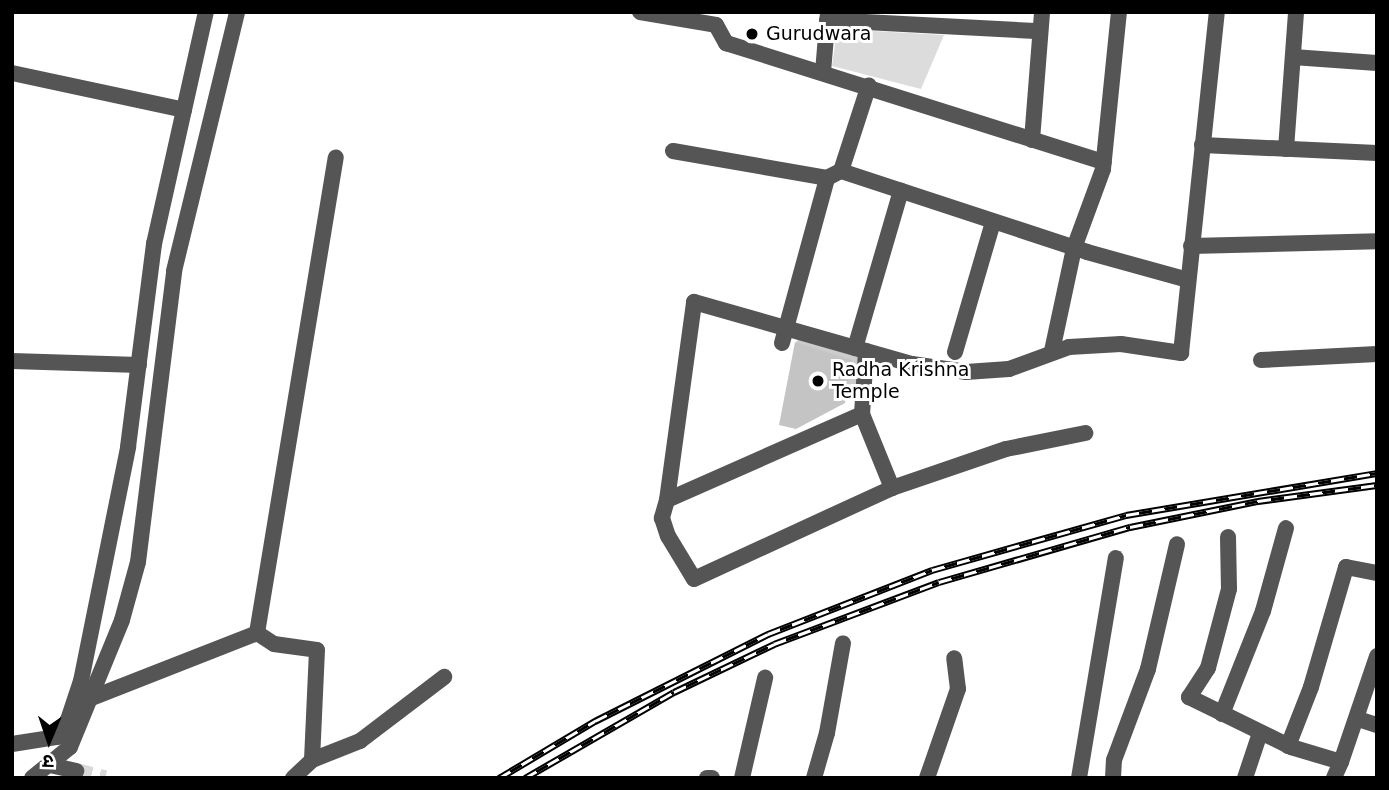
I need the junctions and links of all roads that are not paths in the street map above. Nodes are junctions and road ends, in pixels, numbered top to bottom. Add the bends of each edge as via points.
1 (206, 12) edge
2 (237, 12) edge
3 (640, 12) edge
4 (1042, 12) edge
5 (1119, 12) edge
6 (1217, 12) edge
7 (1296, 12) edge
8 (828, 16) edge
9 (716, 19) edge
10 (1040, 31) junction
11 (1293, 57) junction
12 (1377, 63) edge
13 (823, 72) junction
14 (12, 73) edge
15 (869, 85) junction
16 (184, 110) junction
17 (1032, 140) junction
18 (1202, 145) junction
19 (1286, 149) junction
20 (673, 151) dead end
21 (1377, 153) edge
22 (336, 158) dead end
23 (1104, 162) junction
24 (834, 175) junction
25 (901, 191) junction
26 (993, 222) junction
27 (1377, 241) edge
28 (1191, 246) junction
29 (1074, 248) junction
30 (1188, 280) junction
31 (787, 325) junction
32 (782, 343) dead end
33 (860, 349) junction
34 (1052, 351) junction
35 (955, 352) dead end
36 (1377, 354) edge
37 (1261, 360) dead end
38 (12, 361) edge
39 (139, 365) junction
40 (862, 414) junction
41 (1085, 433) dead end
42 (892, 488) junction
43 (667, 500) junction
44 (1286, 528) dead end
45 (1228, 537) dead end
46 (1177, 544) dead end
47 (1116, 558) dead end
48 (1377, 573) edge
49 (257, 633) junction
50 (843, 643) dead end
51 (1377, 656) edge
52 (954, 658) dead end
53 (444, 677) dead end
54 (765, 678) dead end
55 (94, 697) junction
56 (1222, 714) junction
57 (1358, 719) junction
58 (1377, 725) edge
59 (1260, 733) junction
60 (63, 742) junction
61 (12, 744) edge
62 (1288, 746) junction
63 (312, 760) junction
64 (1340, 762) junction
65 (50, 765) junction
66 (76, 771) dead end
67 (32, 778) edge
68 (293, 778) edge
69 (741, 778) edge
70 (814, 778) edge
71 (927, 778) edge
72 (1079, 778) edge
73 (1112, 778) edge
74 (1245, 778) edge
75 (1334, 778) edge

1 - 16 street
2 - 55 street via 174,271 138,562
3 - 9 street
4 - 10 street
5 - 23 street
6 - 18 street
7 - 11 street
8 - 10 street
8 - 13 street
9 - 13 street via 726,43
10 - 17 street
11 - 12 street
11 - 19 street
13 - 15 street
14 - 16 street
15 - 17 street
15 - 24 street
16 - 39 street via 154,244
17 - 23 street
18 - 19 street
18 - 28 street
19 - 21 street
20 - 24 street
22 - 49 street
23 - 29 street
24 - 25 street
24 - 31 street
25 - 26 street
25 - 33 street
26 - 29 street
26 - 35 street
27 - 28 street
28 - 30 street
29 - 30 street
29 - 34 street
30 - 34 street via 1181,353 1121,344
31 - 32 street
31 - 33 street
31 - 43 street via 694,302
33 - 34 street via 966,372 1009,369
33 - 40 street
36 - 37 street
38 - 39 street
39 - 60 street via 111,550
40 - 42 street
40 - 43 street
41 - 42 street via 1006,449
42 - 43 street via 694,579 668,536 662,518
44 - 56 street via 1263,611
45 - 56 street via 1229,589 1208,668 1189,697
46 - 73 street via 1148,669 1114,760
47 - 72 street
48 - 62 street via 1346,567 1311,687
49 - 55 street
49 - 63 street via 274,644 317,650
50 - 70 street
51 - 57 street
52 - 71 street via 957,689
53 - 63 street via 360,741
54 - 69 street
55 - 60 street
56 - 59 street
57 - 58 street
57 - 64 street
59 - 62 street
59 - 74 street
60 - 61 street
60 - 65 street
62 - 64 street
63 - 68 street
64 - 75 street
65 - 66 street
65 - 67 street

